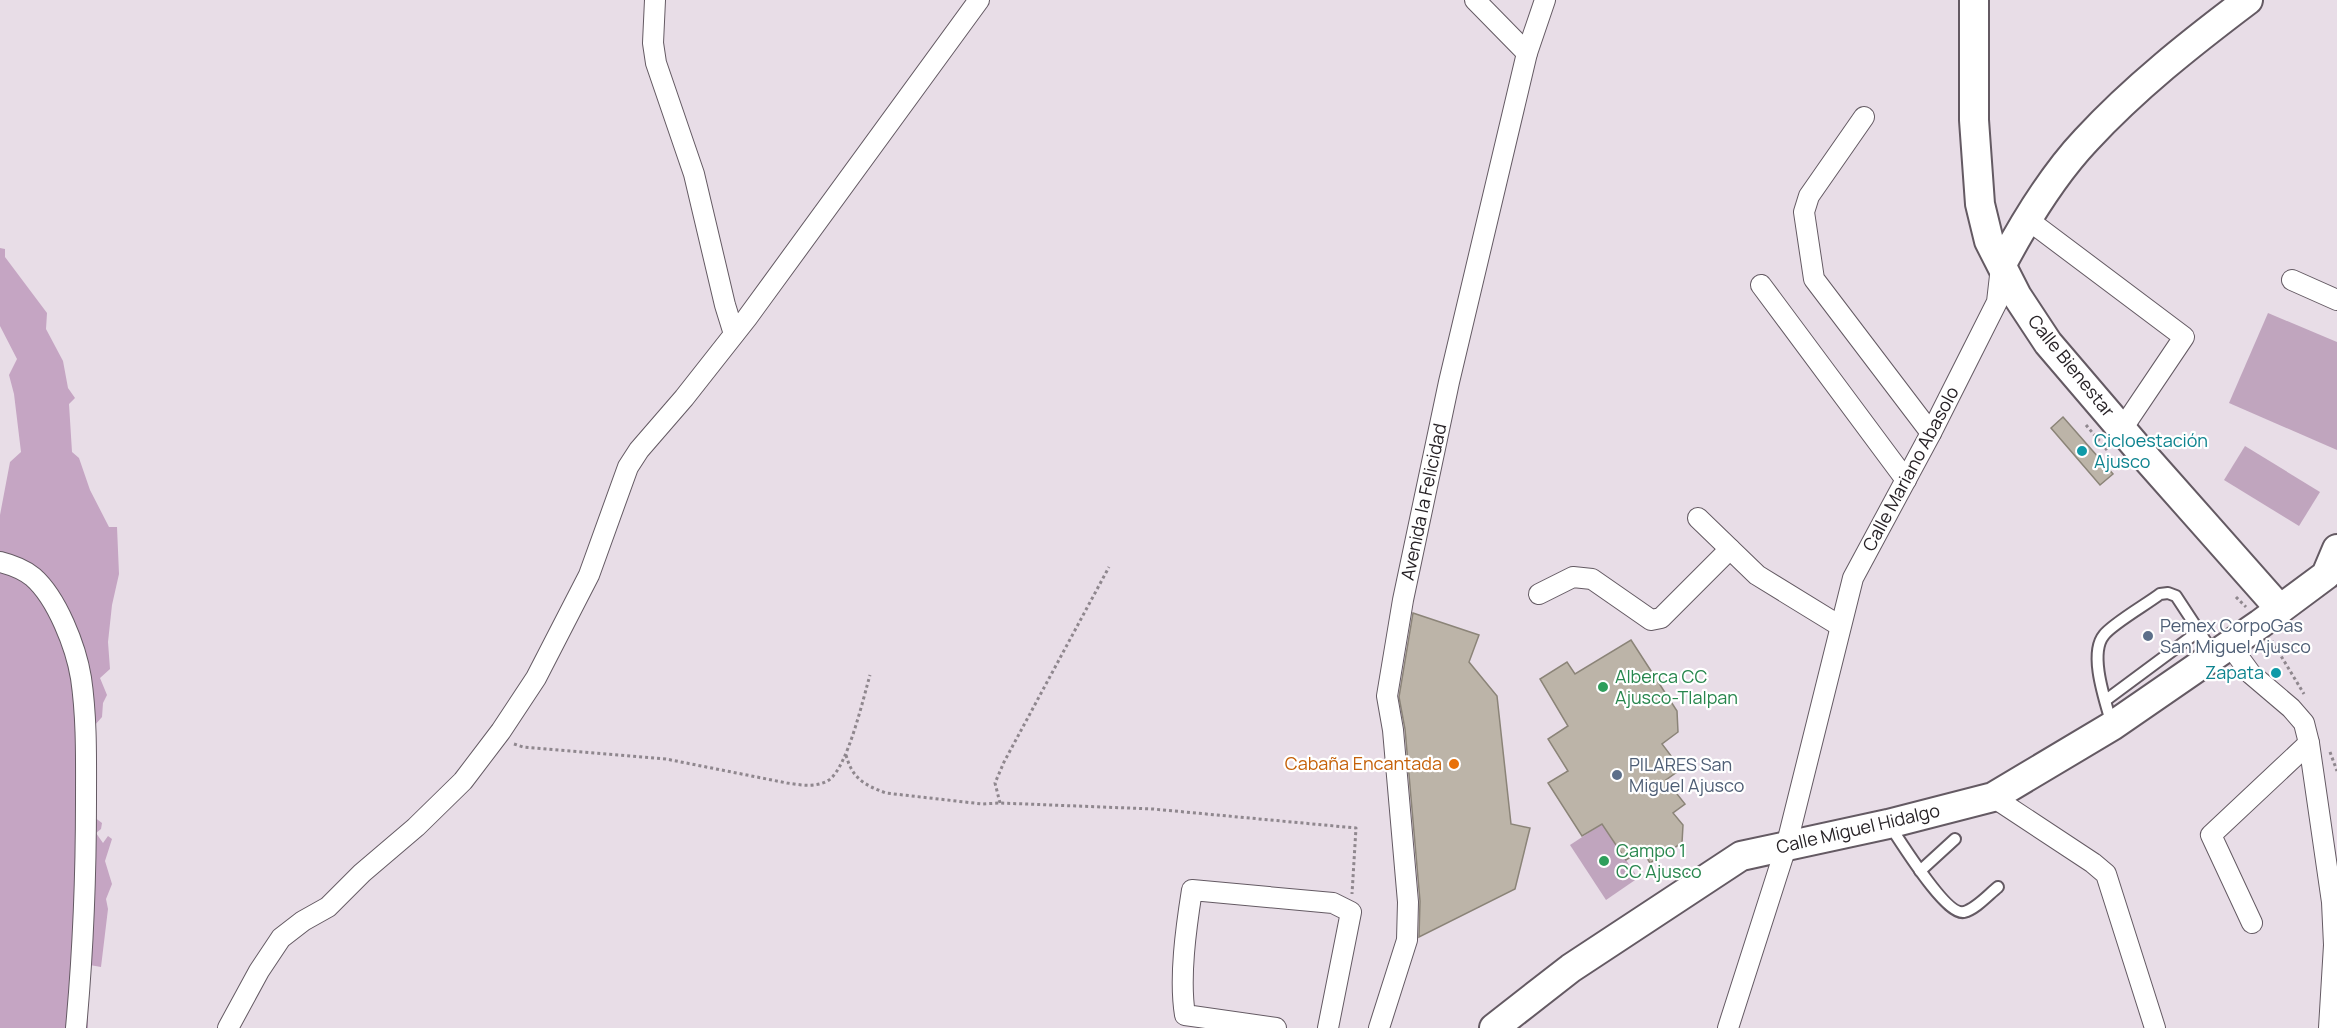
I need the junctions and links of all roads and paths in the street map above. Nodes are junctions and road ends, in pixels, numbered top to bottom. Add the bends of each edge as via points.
1 (655, 0) edge
2 (979, 0) edge
3 (1475, 0) edge
4 (1545, 0) edge
5 (1974, 0) edge
6 (2248, 0) edge
7 (1527, 53) junction
8 (1864, 117) dead end
9 (2026, 219) junction
10 (2001, 264) junction
11 (2292, 280) dead end
12 (1761, 285) dead end
13 (2337, 300) edge
14 (734, 334) junction
15 (2122, 429) junction
16 (1931, 433) junction
17 (1906, 480) junction
18 (1698, 518) dead end
19 (1730, 549) junction
20 (2337, 549) edge
21 (0, 562) edge
22 (1110, 567) dead end
23 (2331, 577) edge
24 (1539, 594) dead end
25 (2280, 609) junction
26 (1840, 626) junction
27 (2199, 631) junction
28 (2222, 649) junction
29 (870, 675) dead end
30 (2109, 713) junction
31 (495, 739) junction
32 (2309, 743) junction
33 (846, 755) junction
34 (1993, 797) junction
35 (1000, 803) junction
36 (1888, 824) junction
37 (1955, 839) dead end
38 (1786, 847) junction
39 (1920, 871) junction
40 (1998, 886) dead end
41 (1351, 912) junction
42 (2252, 923) dead end
43 (76, 1028) edge
44 (228, 1028) edge
45 (1276, 1028) edge
46 (1328, 1028) edge
47 (1379, 1028) edge
48 (1494, 1028) edge
49 (1728, 1028) edge
50 (2155, 1028) edge
51 (2329, 1028) edge

1 - 14 street via 656,63 694,174
2 - 14 street
3 - 7 street
4 - 7 street, Avenida la Felicidad
5 - 10 street, Calle Bienestar via 1974,120 1980,204 1989,241
6 - 9 street, Calle Mariano Abasolo via 2130,96 2084,141
7 - 47 street, Avenida la Felicidad via 1449,382 1387,696 1408,902 1407,940
8 - 16 street via 1809,196 1804,212 1814,279
9 - 10 street, Calle Mariano Abasolo
9 - 15 street via 2184,337
10 - 15 street, Calle Bienestar via 2048,343
10 - 16 street, Calle Mariano Abasolo via 1997,302
11 - 13 street
12 - 17 street
14 - 31 street via 628,467 589,575 536,678
15 - 25 street, Calle Bienestar
16 - 17 street, Calle Mariano Abasolo
17 - 26 street, Calle Mariano Abasolo via 1853,578
18 - 19 street
19 - 24 street via 1661,618 1651,620 1592,579 1573,577
19 - 26 street via 1757,576
20 - 23 street, Calle Miguel Hidalgo
21 - 43 street via 32,577 46,591 69,633 81,676 86,728 86,860
22 - 35 path via 1004,762 995,783
23 - 25 street, Calle Miguel Hidalgo
25 - 28 street, Calle Miguel Hidalgo
26 - 38 street, Calle Mariano Abasolo
27 - 28 lane
27 - 30 lane
27 - 30 lane via 2176,596 2168,593 2160,594 2104,634 2098,645 2097,662
28 - 30 street, Calle Miguel Hidalgo
28 - 32 street via 2291,708 2304,723
29 - 33 path
30 - 34 street, Calle Miguel Hidalgo
31 - 33 path via 523,747 666,759 802,785 818,785 829,779
31 - 44 street via 463,781 416,827 328,907 282,938
32 - 42 street via 2211,835
32 - 51 street via 2332,902 2334,945
33 - 35 path via 854,776 886,793
34 - 36 street, Calle Miguel Hidalgo
34 - 50 street via 2106,874
35 - 41 path via 1153,809 1356,828
36 - 38 street, Calle Miguel Hidalgo
36 - 39 lane
37 - 39 lane
38 - 48 street, Calle Miguel Hidalgo via 1741,856 1571,968
38 - 49 street, Calle Mariano Abasolo
39 - 40 lane via 1954,910 1963,912
41 - 45 street via 1333,903 1192,890 1182,999 1185,1015
41 - 46 street

